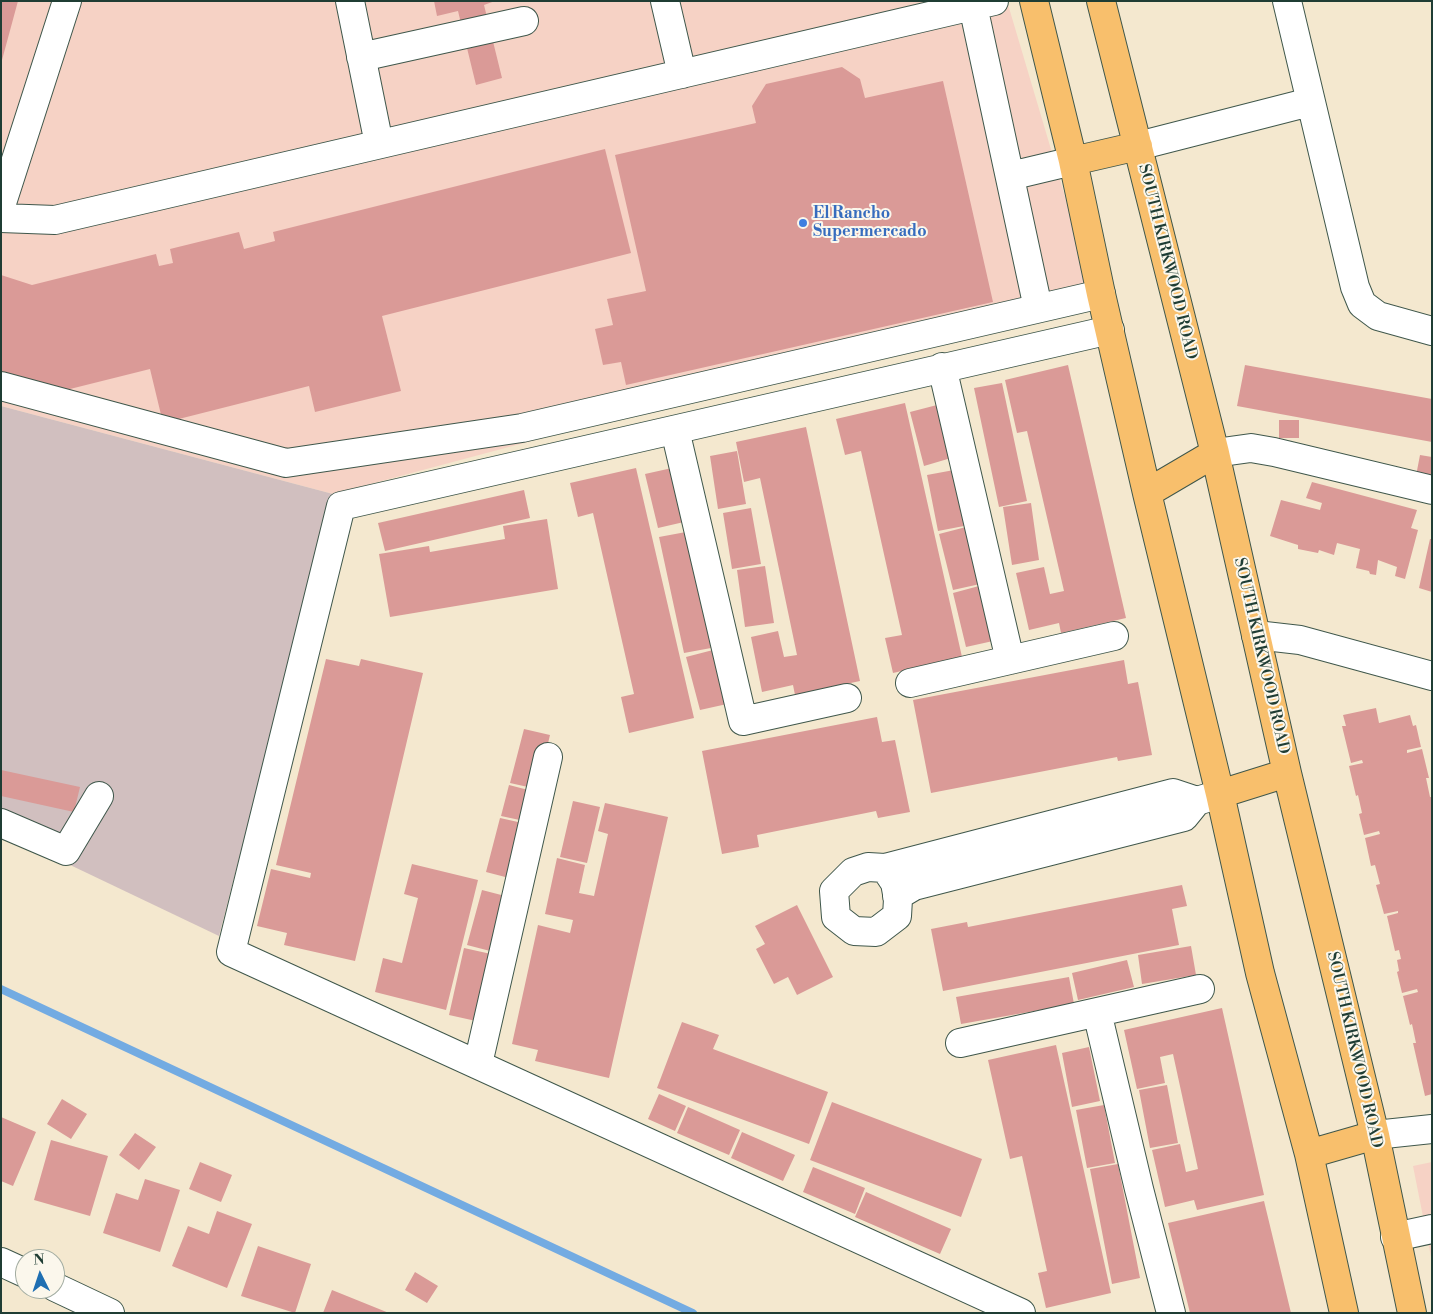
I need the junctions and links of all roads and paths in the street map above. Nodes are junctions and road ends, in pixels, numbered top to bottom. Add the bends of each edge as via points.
1 (67, 1) edge
2 (350, 1) edge
3 (665, 1) edge
4 (1034, 1) edge
5 (1101, 1) edge
6 (1288, 1) edge
7 (980, 3) edge
8 (900, 12) edge
9 (524, 21) dead end
10 (361, 57) junction
11 (682, 74) junction
12 (1310, 102) junction
13 (379, 144) junction
14 (1138, 146) junction
15 (1073, 161) junction
16 (1010, 176) junction
17 (1, 206) edge
18 (1, 218) edge
19 (1101, 294) junction
20 (1038, 308) junction
21 (1110, 330) junction
22 (1432, 331) edge
23 (942, 367) junction
24 (1, 386) edge
25 (675, 430) junction
26 (1215, 453) junction
27 (1432, 490) edge
28 (1147, 493) junction
29 (1256, 635) junction
30 (1114, 636) dead end
31 (1010, 660) junction
32 (1432, 676) edge
33 (910, 683) dead end
34 (847, 698) dead end
35 (548, 757) dead end
36 (1287, 774) junction
37 (99, 796) dead end
38 (1208, 798) junction
39 (1, 823) edge
40 (886, 868) junction
41 (897, 896) junction
42 (1200, 989) dead end
43 (1096, 1012) junction
44 (960, 1043) dead end
45 (478, 1064) junction
46 (1432, 1129) edge
47 (1375, 1136) junction
48 (1309, 1154) junction
49 (1432, 1229) edge
50 (1395, 1237) junction
51 (1, 1262) edge
52 (15, 1268) edge
53 (65, 1292) edge
54 (110, 1313) edge
55 (1021, 1313) edge
56 (1171, 1313) edge
57 (1344, 1313) edge
58 (1412, 1313) edge

1 - 17 street
2 - 10 street
3 - 11 street
4 - 15 main road
5 - 14 main road, SOUTH KIRKWOOD ROAD
6 - 12 street
7 - 8 street
7 - 16 street
8 - 11 street
9 - 10 street
10 - 13 street
11 - 13 street
12 - 14 street
12 - 22 street via 1355,287 1362,304 1378,316
13 - 18 street via 55,220
14 - 15 main road
14 - 26 main road, SOUTH KIRKWOOD ROAD
15 - 16 street
15 - 19 main road
16 - 20 street
19 - 20 street
19 - 21 main road
20 - 24 street via 522,428 286,462
21 - 23 street
21 - 28 main road
23 - 25 street
23 - 31 street
25 - 34 street via 743,721
25 - 45 street via 342,506 231,952
26 - 27 street via 1251,448
26 - 28 main road
26 - 29 main road, SOUTH KIRKWOOD ROAD
28 - 38 main road
29 - 32 street via 1300,640
29 - 36 main road, SOUTH KIRKWOOD ROAD
30 - 31 street
31 - 33 street
35 - 45 street
36 - 38 main road
36 - 47 main road, SOUTH KIRKWOOD ROAD
37 - 39 street via 66,850
38 - 40 street via 1173,793
38 - 41 street via 1184,817 914,886
38 - 48 main road
40 - 41 street via 895,883
40 - 41 street via 868,867 853,872 834,891 836,918 854,931 876,932 896,916
42 - 43 street
43 - 44 street
43 - 56 street
45 - 55 street
46 - 47 street
47 - 48 main road
47 - 50 main road, SOUTH KIRKWOOD ROAD
48 - 57 main road
49 - 50 street
50 - 58 main road, SOUTH KIRKWOOD ROAD
51 - 52 street
53 - 54 street

